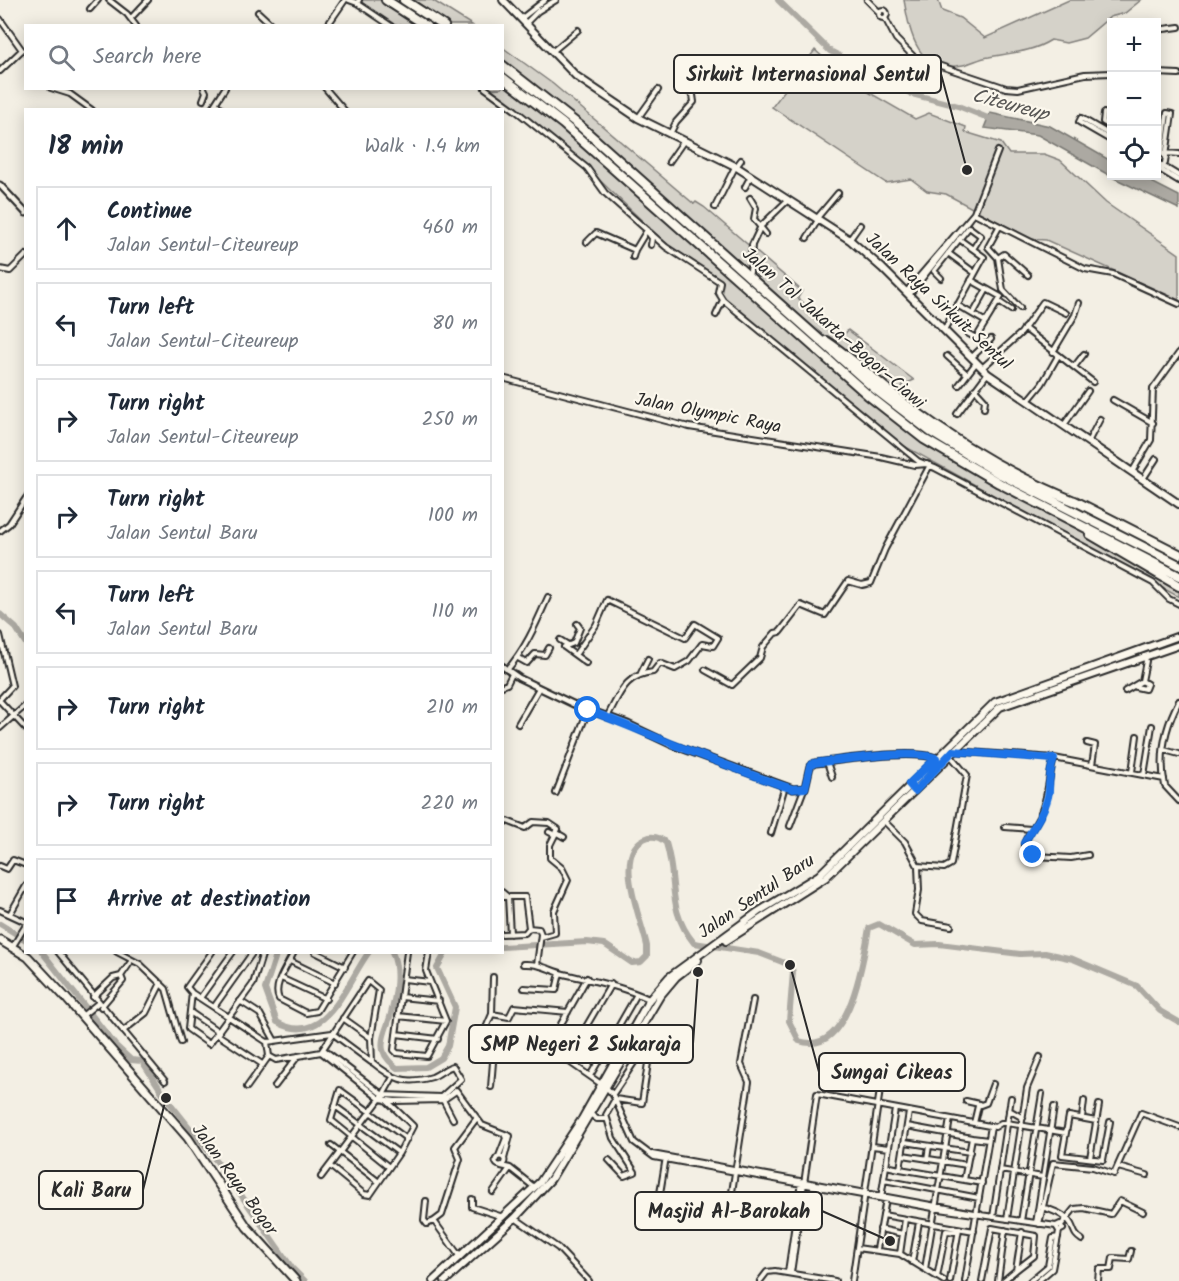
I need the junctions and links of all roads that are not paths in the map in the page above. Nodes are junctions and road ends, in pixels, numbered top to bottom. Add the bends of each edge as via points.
1 (98, 0) edge
2 (109, 0) edge
3 (148, 0) edge
4 (347, 0) edge
5 (386, 0) edge
6 (404, 0) edge
7 (502, 0) edge
8 (545, 0) edge
9 (556, 0) edge
10 (867, 0) edge
11 (358, 1) edge
12 (541, 6) junction
13 (90, 9) dead end
14 (258, 12) dead end
15 (131, 18) junction
16 (0, 19) edge
17 (524, 21) junction
18 (135, 24) edge
19 (271, 24) edge
20 (329, 24) edge
21 (388, 24) edge
22 (423, 24) edge
23 (441, 24) edge
24 (1179, 27) edge
25 (1161, 29) edge
26 (578, 30) dead end
27 (21, 47) junction
28 (24, 49) edge
29 (552, 52) junction
30 (504, 68) edge
31 (0, 71) edge
32 (1107, 73) edge
33 (1161, 73) edge
34 (1179, 74) edge
35 (504, 79) edge
36 (57, 90) edge
37 (207, 90) edge
38 (222, 90) edge
39 (327, 90) edge
40 (488, 90) edge
41 (658, 90) dead end
42 (687, 91) dead end
43 (203, 100) dead end
44 (216, 103) junction
45 (89, 108) edge
46 (212, 108) edge
47 (220, 108) edge
48 (342, 108) edge
49 (1104, 113) dead end
50 (638, 118) junction
51 (1110, 126) edge
52 (1107, 132) edge
53 (669, 135) junction
54 (1107, 138) edge
55 (683, 142) junction
56 (998, 151) dead end
57 (1179, 154) edge
58 (741, 160) dead end
59 (669, 162) dead end
60 (1161, 162) edge
61 (736, 166) junction
62 (751, 176) junction
63 (1179, 176) edge
64 (1179, 181) edge
65 (0, 185) edge
66 (745, 187) dead end
67 (838, 193) dead end
68 (750, 198) dead end
69 (788, 200) junction
70 (715, 207) dead end
71 (24, 211) edge
72 (974, 213) junction
73 (817, 219) junction
74 (860, 225) dead end
75 (999, 227) junction
76 (761, 230) junction
77 (646, 231) junction
78 (766, 234) dead end
79 (807, 238) dead end
80 (959, 239) junction
81 (850, 240) junction
82 (587, 242) dead end
83 (651, 245) dead end
84 (973, 249) junction
85 (634, 250) junction
86 (948, 253) junction
87 (24, 257) edge
88 (633, 257) dead end
89 (998, 258) junction
90 (0, 269) edge
91 (750, 272) dead end
92 (975, 273) junction
93 (1028, 274) dead end
94 (941, 278) dead end
95 (726, 279) tunnel mouth
96 (971, 280) junction
97 (721, 282) junction
98 (987, 289) junction
99 (907, 293) junction
100 (723, 300) junction
101 (999, 302) junction
102 (1079, 303) dead end
103 (1179, 304) edge
104 (957, 305) junction
105 (1020, 308) dead end
106 (1011, 310) dead end
107 (1066, 313) dead end
108 (973, 314) junction
109 (716, 315) dead end
110 (986, 322) junction
111 (1024, 328) junction
112 (807, 329) junction
113 (943, 331) junction
114 (967, 333) dead end
115 (991, 339) dead end
116 (1053, 352) junction
117 (1179, 353) edge
118 (1083, 354) dead end
119 (947, 356) dead end
120 (1058, 356) junction
121 (973, 361) junction
122 (1074, 367) junction
123 (985, 371) junction
124 (967, 374) junction
125 (504, 379) edge
126 (1093, 382) dead end
127 (959, 385) dead end
128 (975, 389) junction
129 (1088, 391) dead end
130 (1113, 400) dead end
131 (1027, 402) junction
132 (984, 408) dead end
133 (957, 414) dead end
134 (1100, 419) dead end
135 (1153, 423) junction
136 (1064, 426) junction
137 (1088, 442) junction
138 (1156, 459) dead end
139 (918, 461) junction
140 (912, 464) junction
141 (929, 465) junction
142 (1132, 472) junction
143 (1142, 480) junction
144 (24, 501) edge
145 (1179, 504) edge
146 (1073, 521) junction
147 (0, 531) edge
148 (1179, 554) edge
149 (1179, 565) edge
150 (1179, 576) edge
151 (1179, 586) edge
152 (548, 597) dead end
153 (1179, 604) edge
154 (577, 624) dead end
155 (0, 635) edge
156 (1179, 636) edge
157 (560, 640) dead end
158 (569, 645) junction
159 (1179, 645) edge
160 (549, 648) dead end
161 (575, 655) junction
162 (1144, 656) junction
163 (518, 658) junction
164 (648, 659) dead end
165 (586, 663) dead end
166 (507, 670) edge
167 (705, 670) dead end
168 (640, 673) junction
169 (504, 685) edge
170 (539, 688) junction
171 (1125, 691) dead end
172 (0, 700) edge
173 (1179, 701) edge
174 (24, 707) edge
175 (588, 710) junction
176 (13, 715) junction
177 (607, 717) junction
178 (518, 724) dead end
179 (1152, 726) dead end
180 (24, 727) edge
181 (0, 728) edge
182 (1137, 736) dead end
183 (1087, 743) dead end
184 (1164, 750) junction
185 (951, 753) junction
186 (1179, 754) edge
187 (936, 758) junction
188 (1054, 759) junction
189 (827, 762) junction
190 (1092, 765) junction
191 (1132, 772) junction
192 (1144, 775) junction
193 (832, 777) dead end
194 (1164, 779) junction
195 (909, 784) junction
196 (785, 786) junction
197 (804, 789) junction
198 (903, 790) junction
199 (915, 791) junction
200 (556, 793) dead end
201 (909, 797) junction
202 (1179, 801) edge
203 (504, 820) edge
204 (883, 821) junction
205 (790, 826) dead end
206 (1005, 827) dead end
207 (1031, 829) junction
208 (549, 832) dead end
209 (771, 833) dead end
210 (556, 834) junction
211 (564, 837) dead end
212 (1088, 855) dead end
213 (24, 864) edge
214 (0, 866) edge
215 (918, 866) junction
216 (24, 890) edge
217 (504, 895) edge
218 (0, 910) edge
219 (10, 914) junction
220 (504, 915) edge
221 (508, 915) junction
222 (24, 923) edge
223 (951, 926) dead end
224 (24, 927) edge
225 (529, 928) junction
226 (741, 928) junction
227 (504, 934) edge
228 (510, 934) junction
229 (541, 938) junction
230 (16, 940) junction
231 (0, 942) edge
232 (24, 949) edge
233 (28, 954) edge
234 (60, 954) edge
235 (121, 954) edge
236 (210, 954) edge
237 (232, 954) edge
238 (252, 954) edge
239 (261, 954) edge
240 (293, 954) edge
241 (319, 954) edge
242 (352, 954) edge
243 (407, 954) edge
244 (429, 954) edge
245 (695, 960) junction
246 (290, 961) junction
247 (130, 963) dead end
248 (523, 964) dead end
249 (537, 965) junction
250 (345, 967) junction
251 (426, 971) junction
252 (560, 973) junction
253 (121, 976) junction
254 (494, 977) dead end
255 (282, 978) junction
256 (587, 978) junction
257 (404, 979) junction
258 (424, 981) junction
259 (431, 982) junction
260 (161, 983) junction
261 (335, 983) junction
262 (611, 984) junction
263 (524, 988) dead end
264 (192, 993) junction
265 (637, 994) junction
266 (93, 997) junction
267 (401, 997) junction
268 (200, 998) junction
269 (326, 999) junction
270 (649, 999) junction
271 (753, 1000) dead end
272 (240, 1001) junction
273 (439, 1001) junction
274 (100, 1005) junction
275 (214, 1007) junction
276 (190, 1012) junction
277 (568, 1012) junction
278 (84, 1014) junction
279 (492, 1014) junction
280 (229, 1016) junction
281 (398, 1016) junction
282 (343, 1018) junction
283 (446, 1022) junction
284 (123, 1031) junction
285 (271, 1032) junction
286 (218, 1033) junction
287 (332, 1033) junction
288 (396, 1034) junction
289 (371, 1038) junction
290 (438, 1039) junction
291 (266, 1041) junction
292 (275, 1041) junction
293 (611, 1041) junction
294 (181, 1042) dead end
295 (322, 1050) junction
296 (624, 1050) junction
297 (269, 1056) junction
298 (298, 1056) junction
299 (1040, 1057) dead end
300 (566, 1061) junction
301 (372, 1062) junction
302 (262, 1064) junction
303 (590, 1076) junction
304 (882, 1076) dead end
305 (392, 1079) junction
306 (165, 1081) dead end
307 (993, 1084) dead end
308 (275, 1086) dead end
309 (604, 1086) junction
310 (247, 1087) dead end
311 (491, 1087) dead end
312 (455, 1089) junction
313 (1042, 1094) dead end
314 (614, 1097) junction
315 (383, 1098) junction
316 (442, 1098) junction
317 (1011, 1098) dead end
318 (395, 1101) junction
319 (966, 1101) dead end
320 (1084, 1101) dead end
321 (979, 1105) junction
322 (1099, 1105) dead end
323 (335, 1106) junction
324 (878, 1106) junction
325 (394, 1107) junction
326 (1054, 1107) dead end
327 (895, 1109) junction
328 (1009, 1110) junction
329 (371, 1112) junction
330 (909, 1112) junction
331 (586, 1118) junction
332 (1023, 1118) junction
333 (1082, 1118) junction
334 (453, 1119) dead end
335 (476, 1119) junction
336 (605, 1119) junction
337 (950, 1119) junction
338 (1096, 1121) junction
339 (1110, 1122) dead end
340 (974, 1123) junction
341 (1007, 1124) junction
342 (361, 1125) junction
343 (907, 1126) junction
344 (991, 1126) junction
345 (1022, 1126) junction
346 (1179, 1126) edge
347 (1035, 1128) junction
348 (1051, 1131) junction
349 (947, 1133) junction
350 (1066, 1133) junction
351 (504, 1134) junction
352 (352, 1137) junction
353 (972, 1138) junction
354 (407, 1139) junction
355 (988, 1140) junction
356 (904, 1142) junction
357 (331, 1145) dead end
358 (872, 1146) junction
359 (929, 1146) junction
360 (889, 1148) junction
361 (944, 1148) junction
362 (566, 1149) junction
363 (340, 1152) junction
364 (970, 1152) junction
365 (399, 1153) junction
366 (902, 1155) junction
367 (498, 1157) junction
368 (666, 1157) junction
369 (1090, 1158) junction
370 (504, 1159) junction
371 (927, 1159) junction
372 (609, 1160) dead end
373 (942, 1161) junction
374 (967, 1165) junction
375 (330, 1166) junction
376 (501, 1166) junction
377 (886, 1166) junction
378 (389, 1167) junction
379 (1118, 1167) junction
380 (510, 1168) junction
381 (900, 1169) junction
382 (736, 1170) junction
383 (1000, 1170) junction
384 (1015, 1172) junction
385 (1029, 1174) junction
386 (939, 1175) junction
387 (1147, 1175) dead end
388 (321, 1177) dead end
389 (1043, 1177) junction
390 (884, 1180) junction
391 (964, 1180) junction
392 (379, 1182) junction
393 (802, 1183) junction
394 (982, 1183) junction
395 (535, 1188) junction
396 (937, 1190) junction
397 (493, 1192) dead end
398 (865, 1195) junction
399 (979, 1197) junction
400 (883, 1198) junction
401 (472, 1199) dead end
402 (426, 1201) dead end
403 (730, 1205) dead end
404 (934, 1207) junction
405 (1041, 1207) junction
406 (1143, 1212) dead end
407 (978, 1214) junction
408 (1111, 1214) junction
409 (883, 1215) junction
410 (993, 1217) junction
411 (504, 1218) junction
412 (515, 1218) junction
413 (905, 1219) junction
414 (1007, 1219) junction
415 (1066, 1219) junction
416 (434, 1221) junction
417 (664, 1221) dead end
418 (1021, 1221) junction
419 (1112, 1221) dead end
420 (920, 1222) junction
421 (1038, 1223) junction
422 (932, 1224) junction
423 (1062, 1224) junction
424 (1056, 1226) junction
425 (880, 1230) junction
426 (958, 1230) junction
427 (1005, 1230) junction
428 (974, 1231) junction
429 (1059, 1231) junction
430 (1022, 1232) junction
431 (903, 1234) junction
432 (1082, 1240) dead end
433 (470, 1248) junction
434 (857, 1248) junction
435 (877, 1249) junction
436 (1131, 1251) dead end
437 (475, 1254) junction
438 (900, 1254) junction
439 (460, 1257) junction
440 (466, 1262) junction
441 (912, 1262) junction
442 (925, 1269) junction
443 (1000, 1270) junction
444 (1016, 1270) junction
445 (790, 1273) junction
446 (937, 1277) junction
447 (1005, 1279) edge
448 (1038, 1279) edge
449 (291, 1281) edge
450 (296, 1281) edge
451 (433, 1281) edge
452 (445, 1281) edge
453 (589, 1281) edge
454 (760, 1281) edge
455 (835, 1281) edge
456 (852, 1281) edge
457 (944, 1281) edge
458 (950, 1281) edge
459 (965, 1281) edge
460 (982, 1281) edge
461 (998, 1281) edge
462 (1030, 1281) edge
463 (1098, 1281) edge

1 - 13 street
2 - 15 street
3 - 15 street
4 - 11 street
4 - 20 street
5 - 22 highway
6 - 23 highway
7 - 17 main road, Jalan Raya Sirkuit Sentul
8 - 12 street
9 - 12 street
10 - 32 street via 914,57 1006,88
11 - 21 street
12 - 17 street
14 - 19 street
15 - 18 street
16 - 27 street
17 - 29 main road, Jalan Raya Sirkuit Sentul
24 - 25 street
26 - 29 street
27 - 28 street
27 - 31 street via 19,54
29 - 50 main road, Jalan Raya Sirkuit Sentul via 576,76
30 - 112 highway, Jalan Tol Jakarta–Bogor–Ciawi via 580,126
33 - 34 street
35 - 146 highway, Jalan Tol Jakarta–Bogor–Ciawi via 563,124 892,414 961,461
36 - 45 street
37 - 43 street
38 - 44 street
39 - 48 street
40 - 77 street via 587,168 605,193
41 - 50 street
42 - 53 street via 694,102
44 - 46 street
44 - 47 street
49 - 51 street via 1103,122
50 - 53 main road, Jalan Raya Sirkuit Sentul
52 - 54 street via 1081,118 1079,122
53 - 55 main road, Jalan Raya Sirkuit Sentul
55 - 59 street
55 - 61 main road, Jalan Raya Sirkuit Sentul
56 - 72 street
57 - 60 street
58 - 61 street
60 - 60 street via 1167,113 1172,114
60 - 63 street
60 - 64 street
61 - 62 main road, Jalan Raya Sirkuit Sentul
61 - 70 street
62 - 66 street
62 - 69 main road, Jalan Raya Sirkuit Sentul
65 - 71 street
67 - 73 street
68 - 76 street via 756,208 754,219
69 - 73 main road, Jalan Raya Sirkuit Sentul
69 - 76 street via 763,223
72 - 75 street
72 - 99 street
73 - 79 street
73 - 81 main road, Jalan Raya Sirkuit Sentul
74 - 81 street
75 - 89 street via 988,247
75 - 103 street via 1085,269 1113,274
76 - 78 street
76 - 91 street via 752,245
77 - 83 street via 652,237
77 - 85 street
77 - 97 street
80 - 84 street
80 - 84 street via 971,228 981,236
80 - 86 street
81 - 99 main road, Jalan Raya Sirkuit Sentul
82 - 85 street via 596,233
84 - 92 street via 984,258
85 - 88 street
86 - 92 street
86 - 94 street via 934,271
87 - 90 street via 10,271
89 - 93 street via 1005,255
89 - 105 street via 1003,290
92 - 96 street
95 - 97 street
96 - 98 street
96 - 104 street
97 - 100 street via 718,292
98 - 101 street via 1001,296
98 - 108 street
99 - 113 main road, Jalan Raya Sirkuit Sentul
100 - 109 street
100 - 139 street
101 - 106 street
101 - 110 street
102 - 116 street
104 - 108 street
104 - 113 street
107 - 111 street via 1042,302
108 - 110 street
110 - 114 street via 976,338
111 - 116 street
111 - 123 street
112 - 148 highway via 845,353 909,407 970,447
112 - 149 highway, Jalan Tol Jakarta–Bogor–Ciawi via 931,432 1000,474
113 - 121 main road, Jalan Raya Sirkuit Sentul
115 - 121 street
116 - 120 street
117 - 135 street via 1153,389
118 - 122 street
119 - 124 street
120 - 122 street
120 - 131 street
121 - 123 main road, Jalan Raya Sirkuit Sentul
121 - 124 street
122 - 126 street
123 - 128 street
123 - 131 main road, Jalan Raya Sirkuit Sentul
124 - 127 street
125 - 140 street, Jalan Olympic Raya via 689,427
128 - 132 street via 985,400
128 - 133 street
129 - 136 street
130 - 135 street
131 - 136 main road, Jalan Raya Sirkuit Sentul
134 - 137 street
135 - 142 street via 1149,445
136 - 137 main road, Jalan Raya Sirkuit Sentul
137 - 142 main road, Jalan Raya Sirkuit Sentul
138 - 143 street
139 - 140 street
139 - 141 street, Jalan Olympic Raya
140 - 141 street, Jalan Olympic Raya
141 - 153 street, Jalan Olympic Raya via 1153,584
141 - 167 street via 885,549 872,584 848,581 825,615 801,605 780,632 766,642 760,658 732,685
142 - 143 main road, Jalan Raya Sirkuit Sentul
143 - 145 main road, Jalan Raya Sirkuit Sentul
144 - 147 street
146 - 150 highway, Jalan Tol Jakarta–Bogor–Ciawi
146 - 151 highway via 1101,543
152 - 163 street
154 - 158 street via 580,629
155 - 172 street via 12,686
156 - 187 main road, Jalan Sentul Baru via 995,702
157 - 158 street
158 - 161 street via 563,646
159 - 162 main road, Jalan Sentul Baru
160 - 163 street via 546,654 536,653 526,663
161 - 165 street
161 - 168 street via 596,625 607,600 685,638 695,624 717,636 714,645 702,643 689,662 674,669 661,663 653,672
162 - 171 street via 1142,681
162 - 185 main road, Jalan Sentul Baru via 1000,707
163 - 166 street
164 - 168 street
166 - 169 street
166 - 170 street
168 - 177 street via 624,687
170 - 175 street
170 - 178 street
172 - 176 street
173 - 184 street via 1167,726
174 - 176 street
175 - 177 street
175 - 200 street
176 - 180 street
176 - 181 street
177 - 196 street
179 - 192 street
182 - 191 street
183 - 190 street via 1095,744
184 - 186 street
184 - 194 street
185 - 188 street
185 - 199 main road, Jalan Sentul Baru
185 - 215 street via 967,775 951,864 944,868
187 - 189 street
187 - 195 main road, Jalan Sentul Baru
188 - 190 street
188 - 207 street via 1047,795
189 - 193 street
189 - 197 street via 812,764
190 - 191 street
191 - 192 street
192 - 194 street
194 - 202 street via 1165,786
195 - 198 main road, Jalan Sentul Baru
195 - 199 main road
196 - 197 street
196 - 209 street
197 - 205 street
198 - 201 main road
198 - 226 main road, Jalan Sentul Baru via 819,875
199 - 201 main road, Jalan Sentul Baru
201 - 204 main road, Jalan Sentul Baru
203 - 210 street via 525,828 533,822 549,823 556,827
204 - 215 street via 905,842
204 - 226 main road, Jalan Sentul Baru via 816,885
206 - 207 street
207 - 212 street via 1024,843 1033,855
208 - 210 street
210 - 211 street
210 - 229 street via 550,845 551,860 562,868 568,880 554,911 555,933
213 - 214 street via 13,860 8,869
215 - 223 street via 915,914 922,921
216 - 219 street
217 - 221 street
217 - 225 street via 525,897
218 - 219 street
219 - 222 street
220 - 221 street
221 - 228 street
224 - 230 street
225 - 228 street via 525,933
225 - 229 street via 539,929
226 - 245 main road, Jalan Sentul Baru
227 - 228 street
229 - 249 street
230 - 231 highway, Jalan Raya Bogor
230 - 232 highway, Jalan Raya Bogor
231 - 449 highway, Jalan Raya Bogor via 44,978 186,1142 243,1229
233 - 278 highway, Jalan Raya Bogor
234 - 266 street
235 - 260 street via 140,964
236 - 264 street via 187,985
237 - 268 street
238 - 275 street
239 - 272 street via 253,984
240 - 246 street
241 - 250 street
242 - 250 street
243 - 257 street
244 - 251 street
245 - 270 main road, Jalan Sentul Baru via 669,977
245 - 296 main road, Jalan Sentul Baru via 664,990
246 - 255 street
246 - 261 street
247 - 253 street
248 - 249 street
249 - 252 street
250 - 261 street
251 - 258 street
251 - 259 street
252 - 256 street
252 - 263 street via 556,990
253 - 266 street via 113,978
253 - 274 street via 123,981
254 - 279 street
255 - 269 street
255 - 269 street via 276,990 278,997 304,1012 317,1011
256 - 262 street
256 - 277 street
257 - 258 street
257 - 267 street
258 - 259 street
259 - 273 street
260 - 284 street via 146,1013
260 - 294 street via 170,997
261 - 269 street
262 - 265 street
262 - 300 street
264 - 268 street
264 - 276 street
265 - 270 street
265 - 293 street
266 - 274 street
267 - 273 street
267 - 281 street
268 - 275 street
270 - 296 main road, Jalan Sentul Baru
271 - 382 street via 741,1064 749,1082
272 - 280 street
272 - 285 street via 260,1014
273 - 283 street
274 - 278 street
274 - 284 street
275 - 280 street
276 - 286 street
276 - 286 street via 187,1025 195,1036 209,1044
277 - 279 street via 514,1007 509,1017
277 - 300 street via 548,1047
278 - 450 highway, Jalan Raya Bogor via 188,1138 247,1227
279 - 311 street via 482,1037 493,1062
280 - 286 street
280 - 291 street
281 - 283 street
281 - 288 street
282 - 287 street
282 - 289 street
282 - 289 street via 366,981 378,988
283 - 290 street
284 - 306 street
285 - 291 street
285 - 292 street
286 - 302 street
287 - 292 street
287 - 295 street
287 - 301 street
288 - 290 street
288 - 290 street via 397,1053 428,1055
289 - 301 street
291 - 292 street
291 - 297 street
293 - 296 street
293 - 303 street
295 - 298 street
295 - 315 street
296 - 309 main road, Jalan Sentul Baru
297 - 298 street via 276,1060
297 - 302 street
298 - 308 street
299 - 332 street via 1029,1081
300 - 303 street
301 - 305 street
302 - 310 street
303 - 309 street
304 - 324 street
305 - 312 street via 433,1076 453,1066 461,1079
305 - 315 street
307 - 321 street via 986,1103
309 - 314 street
309 - 331 main road, Jalan Sentul Baru
312 - 316 street
312 - 335 street
313 - 347 street
314 - 314 street via 642,1103 652,1036
314 - 336 street
314 - 368 street via 634,1142 650,1154
315 - 316 street
315 - 318 street
315 - 325 street
315 - 329 street
316 - 318 street
316 - 334 street
317 - 328 street
318 - 325 street
319 - 321 street
320 - 333 street
321 - 340 street
322 - 338 street
323 - 329 street via 341,1089
323 - 342 street
323 - 352 street via 331,1120
324 - 327 street
324 - 358 street
324 - 393 street via 817,1094
325 - 354 street via 413,1125
326 - 348 street
327 - 330 street
327 - 360 street
328 - 332 street
328 - 341 street
329 - 342 street
329 - 354 street
330 - 337 street
330 - 343 street
331 - 336 street
331 - 362 main road, Jalan Sentul Baru
332 - 345 street
333 - 338 street
333 - 350 street via 1069,1116
335 - 351 street via 488,1129
335 - 416 street via 454,1148 460,1159 442,1215
336 - 372 street via 634,1172 624,1176
337 - 340 street
337 - 349 street
338 - 369 street
339 - 369 street via 1103,1160
340 - 344 street
341 - 344 street
341 - 345 street
341 - 383 street
342 - 352 street
342 - 365 street
343 - 349 street
343 - 356 street
344 - 355 street
345 - 347 street
345 - 384 street
346 - 379 street via 1140,1113
347 - 348 street
347 - 385 street
348 - 350 street
348 - 389 street
349 - 353 street
349 - 361 street
350 - 369 street via 1062,1156
351 - 367 street via 506,1139
351 - 370 street via 510,1139
352 - 363 street
352 - 378 street
353 - 355 street
353 - 364 street
354 - 365 street
355 - 394 street
356 - 359 street
356 - 366 street
357 - 363 street
358 - 360 street
358 - 398 street
359 - 361 street
359 - 371 street
360 - 377 street
361 - 364 street
361 - 373 street
362 - 395 main road, Jalan Sentul Baru
362 - 412 main road, Jalan Sentul Baru via 550,1179
363 - 375 street
363 - 392 street
364 - 374 street
365 - 378 street
366 - 371 street
366 - 381 street
367 - 370 street
367 - 376 street via 495,1162
368 - 382 street
368 - 417 street via 656,1218
370 - 376 street
370 - 380 street
371 - 373 street
373 - 374 street
373 - 386 street
374 - 391 street
375 - 388 street
375 - 392 street via 364,1194 370,1195
376 - 380 street
377 - 381 street
377 - 390 street
378 - 392 street
379 - 387 street
379 - 405 street via 1112,1174 1093,1167 1053,1162
380 - 395 street
380 - 397 street
381 - 386 street
382 - 393 street
382 - 403 street
383 - 384 street
383 - 410 street
384 - 385 street
384 - 414 street
385 - 389 street
385 - 418 street
386 - 391 street
386 - 396 street
389 - 421 street
390 - 396 street
390 - 400 street
391 - 394 street
393 - 398 street
393 - 445 street
394 - 399 street
395 - 411 main road, Jalan Sentul Baru
396 - 399 street
396 - 404 street
398 - 400 street
398 - 434 street
399 - 407 street
400 - 404 street
400 - 409 street
401 - 411 street via 472,1207
402 - 416 street via 424,1220 426,1224
404 - 407 street
404 - 422 street
405 - 415 street
405 - 421 street
406 - 408 street via 1120,1201
407 - 410 street
407 - 428 street
408 - 415 street via 1079,1208
408 - 419 street
409 - 413 street
409 - 425 street
410 - 414 street
411 - 433 main road, Jalan Sentul Baru
412 - 437 main road, Jalan Sentul Baru
412 - 453 street via 558,1248
413 - 420 street
413 - 431 street
414 - 418 street
415 - 423 street
415 - 432 street
416 - 439 street
418 - 421 street
420 - 422 street
420 - 441 street
421 - 424 street
422 - 426 street
422 - 442 street
423 - 424 street
423 - 429 street
424 - 429 street
425 - 431 street
425 - 435 street
426 - 428 street
426 - 446 street via 946,1231
426 - 458 street
427 - 430 street
427 - 443 street
427 - 460 street via 992,1228 989,1232
428 - 459 street
429 - 448 street via 1051,1271
430 - 444 street
430 - 444 street via 1036,1236 1035,1247 1031,1260
431 - 438 street
433 - 437 main road
433 - 439 main road, Jalan Sentul Baru
434 - 435 street
434 - 456 street
435 - 438 street
436 - 463 street via 1130,1258 1113,1258 1111,1269 1099,1269
437 - 440 main road, Jalan Sentul Baru
438 - 441 street
439 - 440 main road
439 - 451 main road, Jalan Sentul Baru
440 - 452 main road, Jalan Sentul Baru
441 - 442 street
442 - 446 street
443 - 447 street
443 - 461 street
444 - 447 street
445 - 454 street via 770,1271
445 - 455 street
446 - 457 street
448 - 462 street

